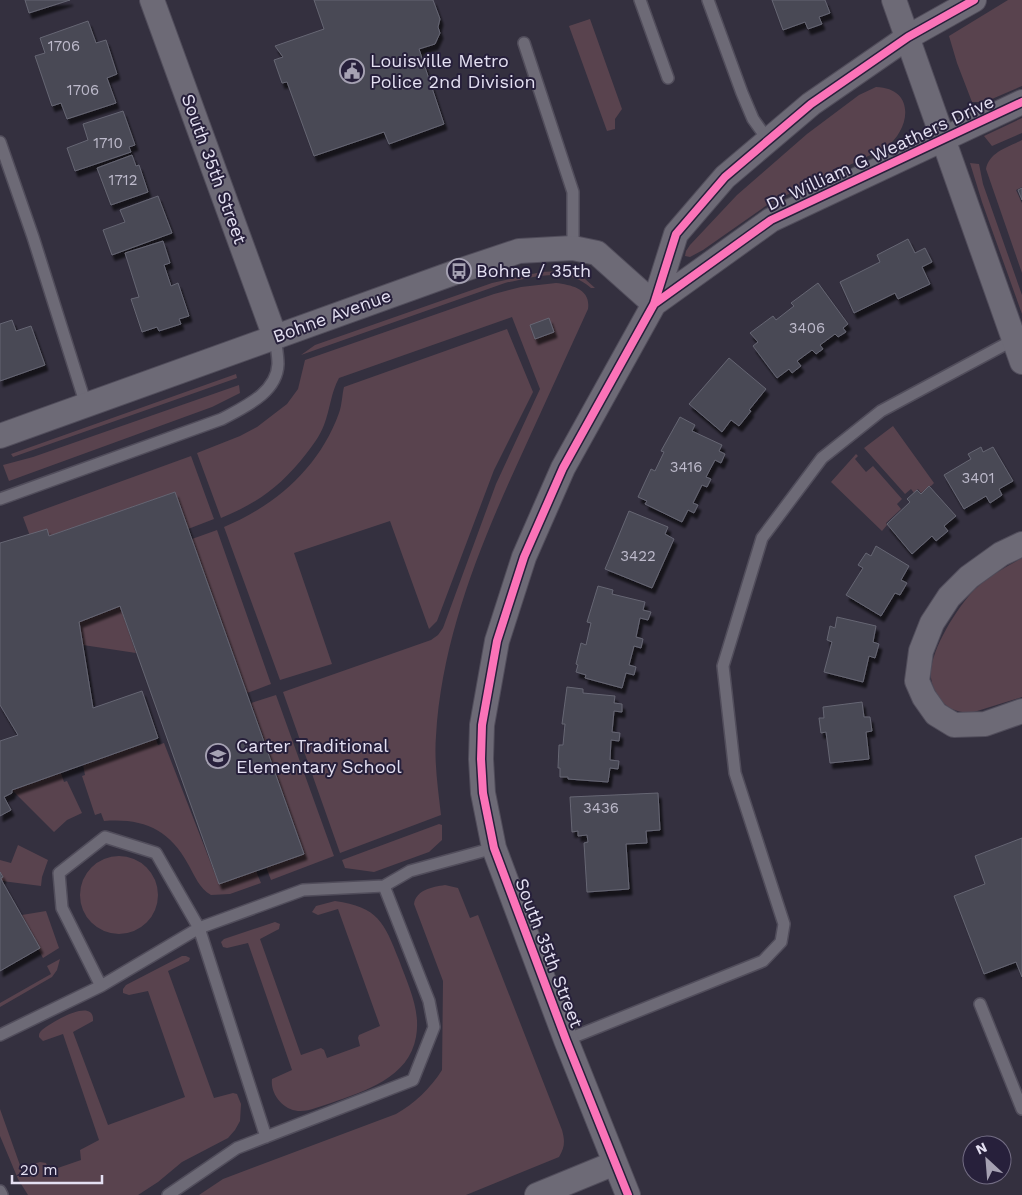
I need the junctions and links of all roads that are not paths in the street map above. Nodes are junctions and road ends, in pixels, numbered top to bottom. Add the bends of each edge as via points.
1 (152, 0) edge
2 (640, 0) edge
3 (708, 0) edge
4 (894, 0) edge
5 (974, 0) edge
6 (908, 37) junction
7 (524, 43) dead end
8 (668, 78) dead end
9 (1022, 102) edge
10 (943, 138) junction
11 (768, 140) junction
12 (0, 142) edge
13 (574, 248) junction
14 (654, 304) junction
15 (275, 337) junction
16 (1018, 338) edge
17 (1022, 362) edge
18 (86, 405) junction
19 (0, 436) edge
20 (0, 499) edge
21 (1022, 544) edge
22 (1022, 711) edge
23 (484, 713) joint
24 (494, 848) junction
25 (384, 886) junction
26 (198, 928) junction
27 (102, 986) junction
28 (980, 1004) dead end
29 (0, 1035) edge
30 (566, 1040) junction
31 (1022, 1109) edge
32 (266, 1137) junction
33 (615, 1163) junction
34 (0, 1191) edge
35 (2, 1195) edge
36 (168, 1195) edge
37 (537, 1195) edge
38 (628, 1195) edge

1 - 15 street, South 35th Street
2 - 8 lane
3 - 11 lane via 753,119
4 - 6 street
5 - 6 street, Dr William G Weathers Drive
6 - 10 street
6 - 11 street, Dr William G Weathers Drive via 811,104
7 - 13 lane via 573,192
9 - 10 street, Dr William G Weathers Drive
10 - 14 street, Dr William G Weathers Drive via 771,220
10 - 16 street
11 - 14 street, Dr William G Weathers Drive via 725,177 676,234
12 - 18 lane
13 - 14 street, Bohne Avenue via 597,254
13 - 15 street, Bohne Avenue via 519,251
14 - 23 street, Dr William G Weathers Drive via 563,468 524,557 497,641
15 - 18 street, Bohne Avenue
15 - 20 lane via 278,366 272,383 255,402 222,419
16 - 17 street
16 - 30 lane via 880,411 822,458 762,538 723,666 735,773 784,924 780,942 763,961
18 - 19 street, Bohne Avenue
21 - 22 street via 1001,554 969,577 949,597 932,623 921,651 917,681 936,714 954,725 984,724
23 - 24 street, South 35th Street via 483,793
24 - 25 lane via 410,871
24 - 30 street, South 35th Street
25 - 26 lane via 303,890
25 - 32 lane via 429,1001 434,1027 414,1080
26 - 27 lane
26 - 27 lane via 156,853 105,837 59,872 62,908
26 - 32 lane
27 - 29 lane
28 - 31 lane
30 - 33 street, South 35th Street
32 - 36 lane via 237,1148
33 - 37 street
33 - 38 street, South 35th Street
34 - 35 lane

